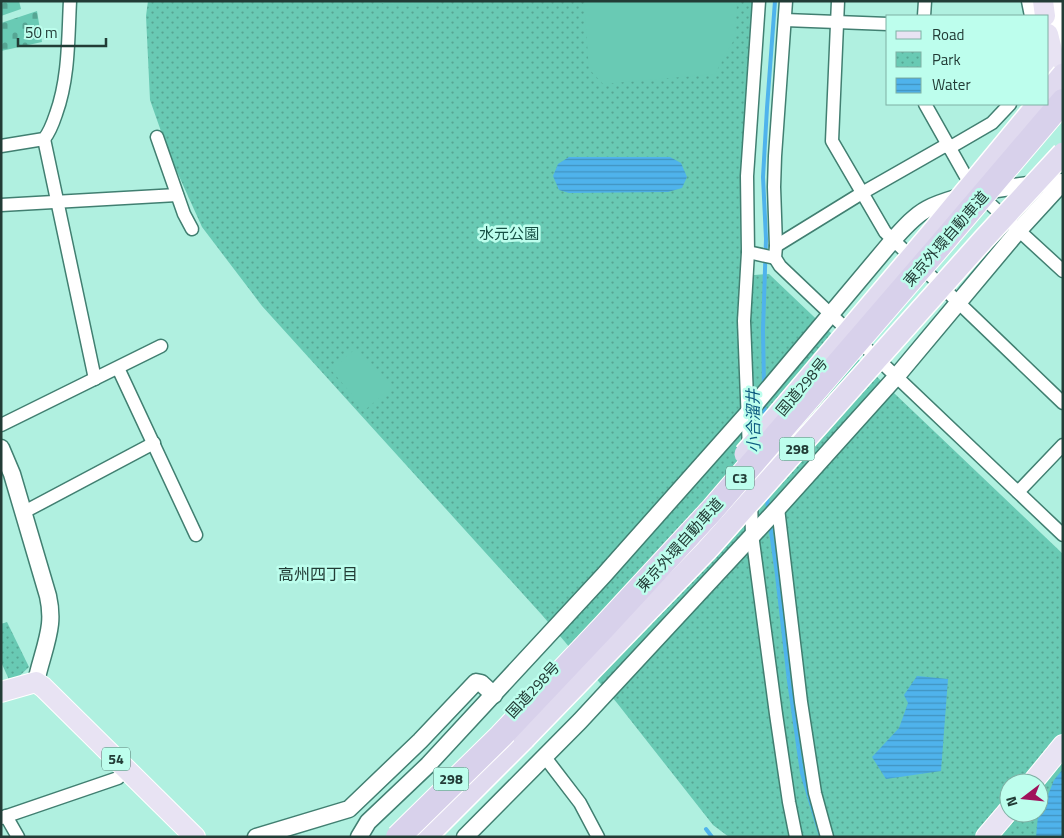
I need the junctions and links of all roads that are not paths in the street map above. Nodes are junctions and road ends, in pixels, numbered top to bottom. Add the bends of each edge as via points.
1 (70, 1) edge
2 (759, 1) edge
3 (786, 1) edge
4 (838, 1) edge
5 (925, 1) edge
6 (1028, 1) edge
7 (1035, 1) edge
8 (1043, 1) edge
9 (1057, 1) edge
10 (924, 15) edge
11 (1031, 15) edge
12 (1036, 15) edge
13 (1045, 15) edge
14 (785, 20) junction
15 (837, 22) junction
16 (886, 24) edge
17 (1049, 38) edge
18 (1057, 74) edge
19 (1049, 90) edge
20 (1063, 101) edge
21 (927, 105) edge
22 (1009, 105) edge
23 (1037, 105) edge
24 (1063, 112) edge
25 (1063, 125) edge
26 (157, 137) dead end
27 (44, 139) junction
28 (1, 146) edge
29 (949, 146) junction
30 (1063, 153) edge
31 (1063, 182) edge
32 (977, 192) junction
33 (862, 193) junction
34 (176, 195) junction
35 (58, 202) junction
36 (1, 205) edge
37 (192, 229) dead end
38 (1019, 230) junction
39 (893, 240) junction
40 (748, 252) junction
41 (776, 252) junction
42 (1063, 271) edge
43 (958, 303) junction
44 (831, 314) junction
45 (161, 346) dead end
46 (118, 368) junction
47 (896, 377) junction
48 (96, 379) junction
49 (1063, 403) edge
50 (752, 408) junction
51 (1, 426) edge
52 (154, 443) junction
53 (1063, 445) edge
54 (1, 448) edge
55 (1018, 492) junction
56 (777, 509) junction
57 (24, 512) junction
58 (758, 529) junction
59 (196, 535) dead end
60 (1063, 535) edge
61 (36, 682) junction
62 (1, 692) edge
63 (494, 695) junction
64 (1063, 746) edge
65 (544, 756) junction
66 (126, 769) junction
67 (1040, 773) edge
68 (4, 817) edge
69 (999, 822) edge
70 (18, 837) edge
71 (195, 837) edge
72 (256, 837) edge
73 (359, 837) edge
74 (391, 837) edge
75 (398, 837) edge
76 (412, 837) edge
77 (426, 837) edge
78 (465, 837) edge
79 (598, 837) edge
80 (796, 837) edge
81 (827, 837) edge
82 (986, 837) edge

1 - 27 street via 62,97
2 - 40 street via 747,176
3 - 14 street
4 - 15 street
5 - 10 street
6 - 11 street
7 - 12 main road
8 - 13 main road
9 - 18 street
14 - 15 street
14 - 41 street via 774,163
15 - 16 street
15 - 33 street via 832,141
17 - 18 main road
18 - 19 highway, bridge
18 - 24 main road
20 - 75 highway, 東京外環自動車道 / C3, bridge via 713,509 501,736
21 - 29 street
22 - 29 street via 992,123
23 - 74 highway, 国道298号 / 298, bridge via 715,489 443,788
25 - 76 highway, 東京外環自動車道 / C3 via 711,524
26 - 34 street
27 - 28 street
27 - 35 street
29 - 32 street
29 - 33 street
30 - 77 highway, 国道298号 / 298, bridge via 706,551
31 - 32 street
31 - 38 street
32 - 38 street
32 - 39 street via 927,209
33 - 39 street
33 - 41 street
34 - 35 street
34 - 37 street
35 - 36 street
35 - 48 street
38 - 42 street
38 - 43 street
39 - 43 street
39 - 44 street
40 - 41 street
40 - 50 street via 744,321
41 - 44 street via 780,266
43 - 47 street
43 - 49 street
44 - 47 street
44 - 50 street
45 - 46 street
46 - 48 street
46 - 52 street
47 - 55 street
47 - 56 street
48 - 51 street
50 - 58 street
50 - 63 street
52 - 57 street
52 - 59 street
53 - 55 street
54 - 57 street
55 - 60 street
56 - 58 street
56 - 81 street via 815,793
57 - 61 street via 50,610 47,641
58 - 65 street
58 - 80 street via 776,714
61 - 62 main road
61 - 66 main road, 54
63 - 72 street via 476,682 348,810
63 - 73 street via 368,822
64 - 67 main road
65 - 78 street
65 - 79 street via 580,803
66 - 68 street via 118,778
66 - 71 main road, 54
68 - 70 street
69 - 82 main road

